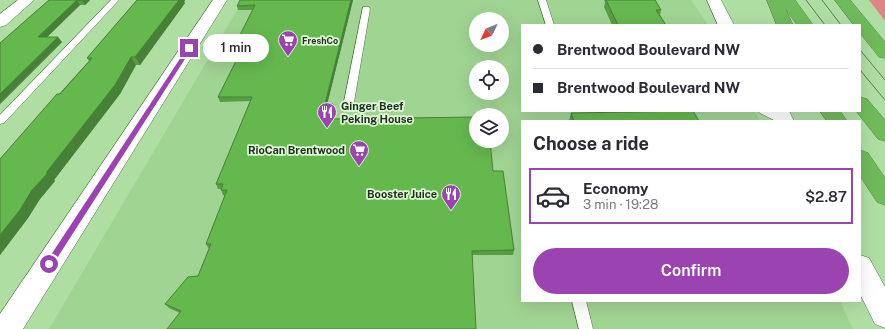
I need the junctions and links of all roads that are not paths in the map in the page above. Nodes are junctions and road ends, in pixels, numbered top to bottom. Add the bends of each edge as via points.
1 (27, 0) edge
2 (116, 0) edge
3 (220, 0) edge
4 (542, 0) edge
5 (702, 0) edge
6 (714, 0) edge
7 (774, 0) edge
8 (788, 0) edge
9 (842, 0) edge
10 (854, 0) edge
11 (366, 9) dead end
12 (858, 19) junction
13 (724, 20) edge
14 (0, 22) edge
15 (550, 24) edge
16 (785, 24) edge
17 (804, 24) edge
18 (885, 54) edge
19 (349, 102) dead end
20 (861, 104) edge
21 (765, 112) edge
22 (782, 120) edge
23 (0, 121) edge
24 (885, 134) edge
25 (861, 160) edge
26 (885, 196) edge
27 (861, 268) edge
28 (579, 302) edge
29 (885, 315) edge
30 (7, 329) edge
31 (586, 329) edge

1 - 14 street
2 - 23 lane
3 - 30 street
4 - 15 lane
5 - 13 street
6 - 13 street
7 - 16 highway
8 - 17 highway
9 - 12 highway
10 - 12 highway
11 - 19 lane
12 - 18 highway
20 - 24 highway
21 - 22 lane
25 - 26 highway
27 - 29 street
28 - 31 lane

